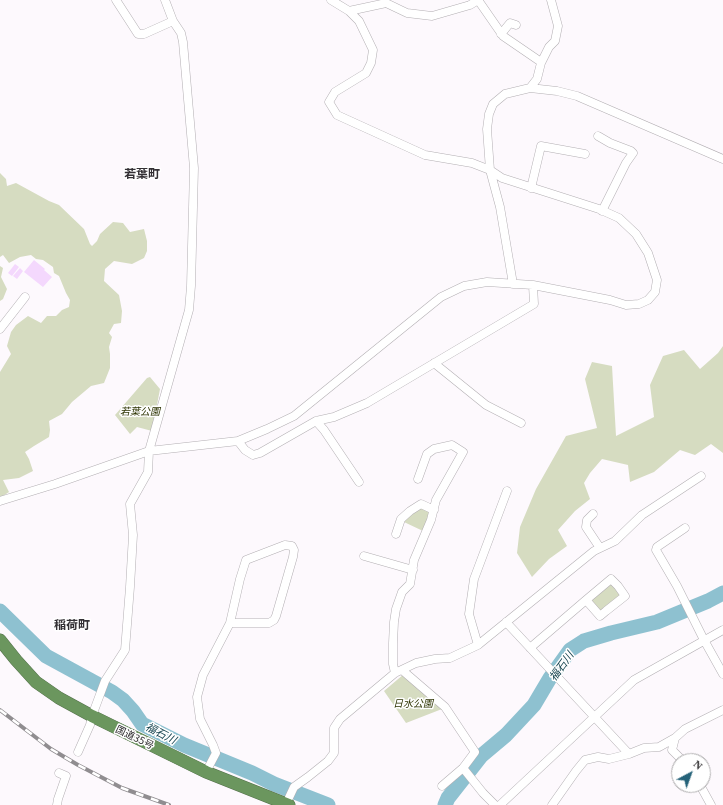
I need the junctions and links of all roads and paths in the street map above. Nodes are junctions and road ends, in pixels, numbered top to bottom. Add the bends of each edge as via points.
1 (116, 0) edge
2 (165, 0) edge
3 (331, 0) edge
4 (478, 0) edge
5 (551, 0) edge
6 (349, 11) junction
7 (173, 21) junction
8 (516, 25) dead end
9 (501, 34) junction
10 (542, 62) junction
11 (530, 88) junction
12 (598, 136) dead end
13 (585, 154) dead end
14 (723, 159) edge
15 (490, 170) junction
16 (532, 188) junction
17 (602, 211) junction
18 (513, 284) junction
19 (533, 285) junction
20 (25, 297) dead end
21 (0, 329) edge
22 (434, 363) junction
23 (316, 421) junction
24 (521, 423) dead end
25 (238, 441) junction
26 (149, 451) junction
27 (701, 476) dead end
28 (418, 479) dead end
29 (359, 482) dead end
30 (507, 491) dead end
31 (0, 501) edge
32 (434, 510) junction
33 (592, 514) dead end
34 (685, 528) dead end
35 (396, 534) dead end
36 (600, 548) junction
37 (364, 556) dead end
38 (413, 570) junction
39 (586, 600) junction
40 (506, 622) junction
41 (230, 623) junction
42 (723, 630) edge
43 (0, 640) edge
44 (704, 640) junction
45 (478, 645) junction
46 (530, 648) junction
47 (399, 671) junction
48 (723, 674) edge
49 (723, 710) edge
50 (94, 711) junction
51 (594, 718) junction
52 (675, 738) junction
53 (78, 752) dead end
54 (675, 753) edge
55 (629, 754) junction
56 (209, 767) junction
57 (464, 768) junction
58 (59, 773) dead end
59 (442, 786) dead end
60 (704, 793) edge
61 (290, 797) edge
62 (57, 805) edge
63 (495, 805) edge
64 (500, 805) edge
65 (552, 805) edge
66 (711, 805) edge

1 - 7 street via 138,34 144,34
2 - 7 street
3 - 6 street
4 - 6 street via 470,5 432,16 407,13 386,3
4 - 9 street
5 - 10 street via 558,26 555,41
6 - 15 street via 359,21 373,50 366,73 335,92 328,102 337,115 425,155 472,163
7 - 26 street via 183,42 194,168 191,286 188,310
8 - 9 street via 510,23
9 - 10 street
10 - 11 street via 537,79
11 - 14 street via 577,96
11 - 15 street via 505,94 493,104 487,129
12 - 17 street via 633,153
13 - 16 street via 541,146
15 - 16 street via 502,178
15 - 18 street via 500,207
16 - 17 street
17 - 19 street via 619,218 636,234 648,253 657,280 655,292 648,300 626,305
18 - 19 street
18 - 25 street via 487,282 464,286 441,298 294,416
19 - 22 street via 534,304
20 - 21 street
22 - 23 street via 367,403 334,417
22 - 24 street via 486,406
23 - 25 street via 253,455
23 - 29 street
25 - 26 street
26 - 31 street
26 - 50 street via 148,472 130,504 133,535 125,650 106,681
27 - 36 street via 642,515 615,541
28 - 32 street via 428,454 434,449 452,445 464,452 436,500
30 - 45 street via 474,579 469,614
32 - 35 street via 421,504 401,519
32 - 38 street via 414,560
33 - 36 street via 586,527
34 - 44 street via 656,550
36 - 40 street
37 - 38 street
38 - 47 street via 410,584 402,592 396,608 394,622 393,664
39 - 39 street via 610,579 625,596 600,616
39 - 46 street
40 - 45 street
40 - 46 street
41 - 41 street via 246,560 285,545 292,546 293,557 274,620 269,623
41 - 56 street via 203,675 197,697 200,719 216,753
42 - 44 street
43 - 50 highway, 国道35号 via 36,682 59,698
44 - 48 street
44 - 51 street via 634,680
45 - 47 street via 450,658 434,659
46 - 51 street
47 - 57 street via 445,707 475,752
47 - 61 street via 340,719 334,728 334,753
49 - 52 street via 685,729
50 - 53 street
50 - 56 highway, 国道35号
51 - 55 street
51 - 64 street
52 - 54 street via 672,750
52 - 55 street via 659,747 644,748
55 - 65 street via 609,759 598,757 585,760
56 - 61 highway, 国道35号
57 - 59 street
57 - 63 street
58 - 62 street via 66,776
60 - 66 street

